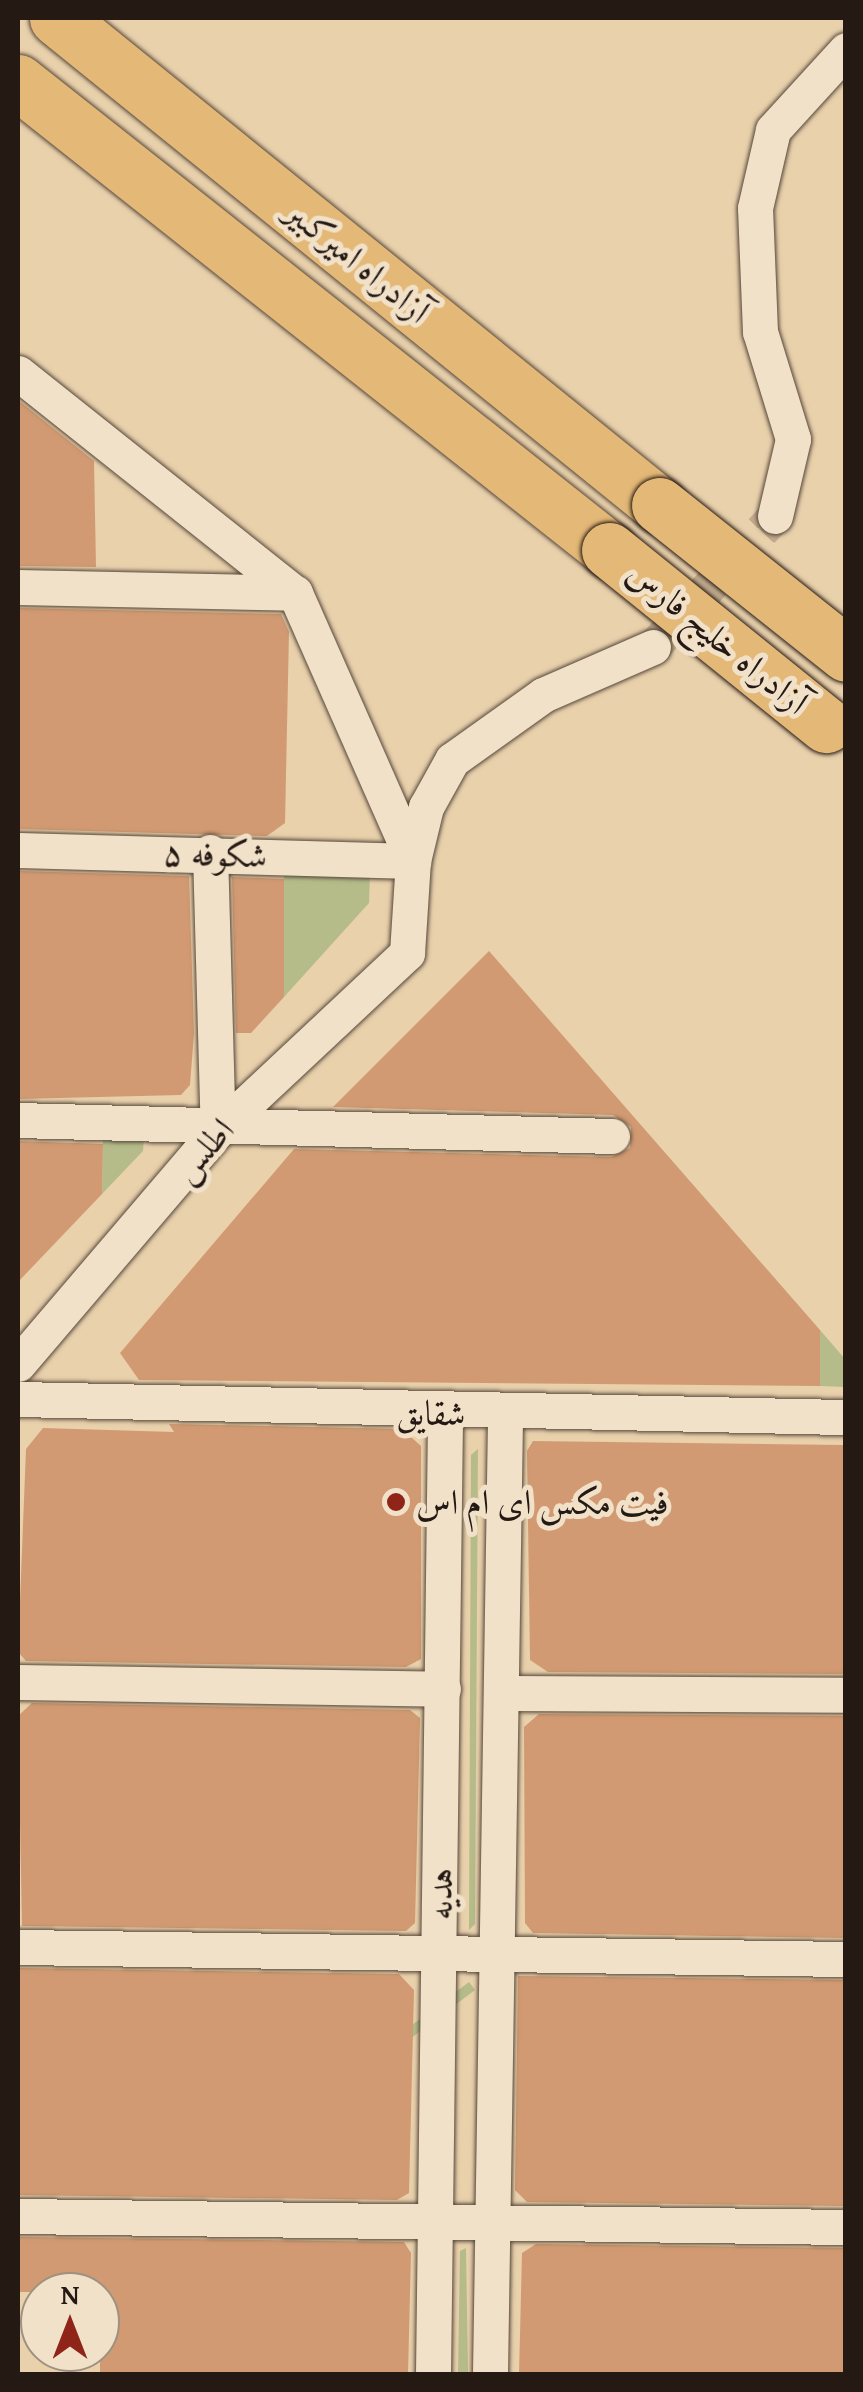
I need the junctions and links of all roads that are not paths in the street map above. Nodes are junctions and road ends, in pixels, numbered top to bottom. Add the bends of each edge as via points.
1 (56, 18) edge
2 (846, 50) edge
3 (18, 82) edge
4 (18, 107) edge
5 (160, 194) junction
6 (18, 372) edge
7 (660, 505) joint
8 (775, 516) tunnel mouth
9 (609, 550) joint
10 (18, 588) edge
11 (295, 593) junction
12 (653, 646) tunnel mouth
13 (846, 654) edge
14 (836, 733) edge
15 (18, 850) edge
16 (210, 852) junction
17 (412, 861) junction
18 (18, 1120) edge
19 (218, 1130) junction
20 (612, 1136) dead end
21 (18, 1364) edge
22 (18, 1399) edge
23 (444, 1414) junction
24 (504, 1415) junction
25 (846, 1417) edge
26 (18, 1682) edge
27 (443, 1689) junction
28 (502, 1693) junction
29 (846, 1696) edge
30 (18, 1947) edge
31 (438, 1954) junction
32 (494, 1956) junction
33 (846, 1959) edge
34 (18, 2216) edge
35 (436, 2222) junction
36 (489, 2223) junction
37 (846, 2226) edge
38 (433, 2374) edge
39 (490, 2374) edge

1 - 7 highway, آزادراه امیرکبیر
2 - 8 street via 773,130 755,208 760,332 793,439
3 - 5 highway, آزادراه امیرکبیر
4 - 5 highway
5 - 9 highway, آزادراه امیرکبیر
6 - 11 street
7 - 13 highway, آزادراه خلیج فارس, bridge
9 - 14 highway, آزادراه خلیج فارس, bridge
10 - 11 street
11 - 17 street
12 - 17 street via 543,695 452,760 426,807
15 - 16 street, شکوفه ۵
16 - 17 street, شکوفه ۵
16 - 19 street
17 - 19 street, اطلس via 407,953
18 - 19 street
19 - 20 street
19 - 21 street, اطلس
22 - 23 street, شقایق
23 - 24 street, شقایق
23 - 27 street, هدیه
24 - 25 street, شقایق
24 - 28 street, هدیه
26 - 27 street
27 - 31 street, هدیه
28 - 29 street
28 - 32 street, هدیه
30 - 31 street
31 - 32 street
31 - 35 street, هدیه
32 - 33 street
32 - 36 street, هدیه
34 - 35 street
35 - 36 street
35 - 38 street, هدیه
36 - 37 street
36 - 39 street, هدیه

